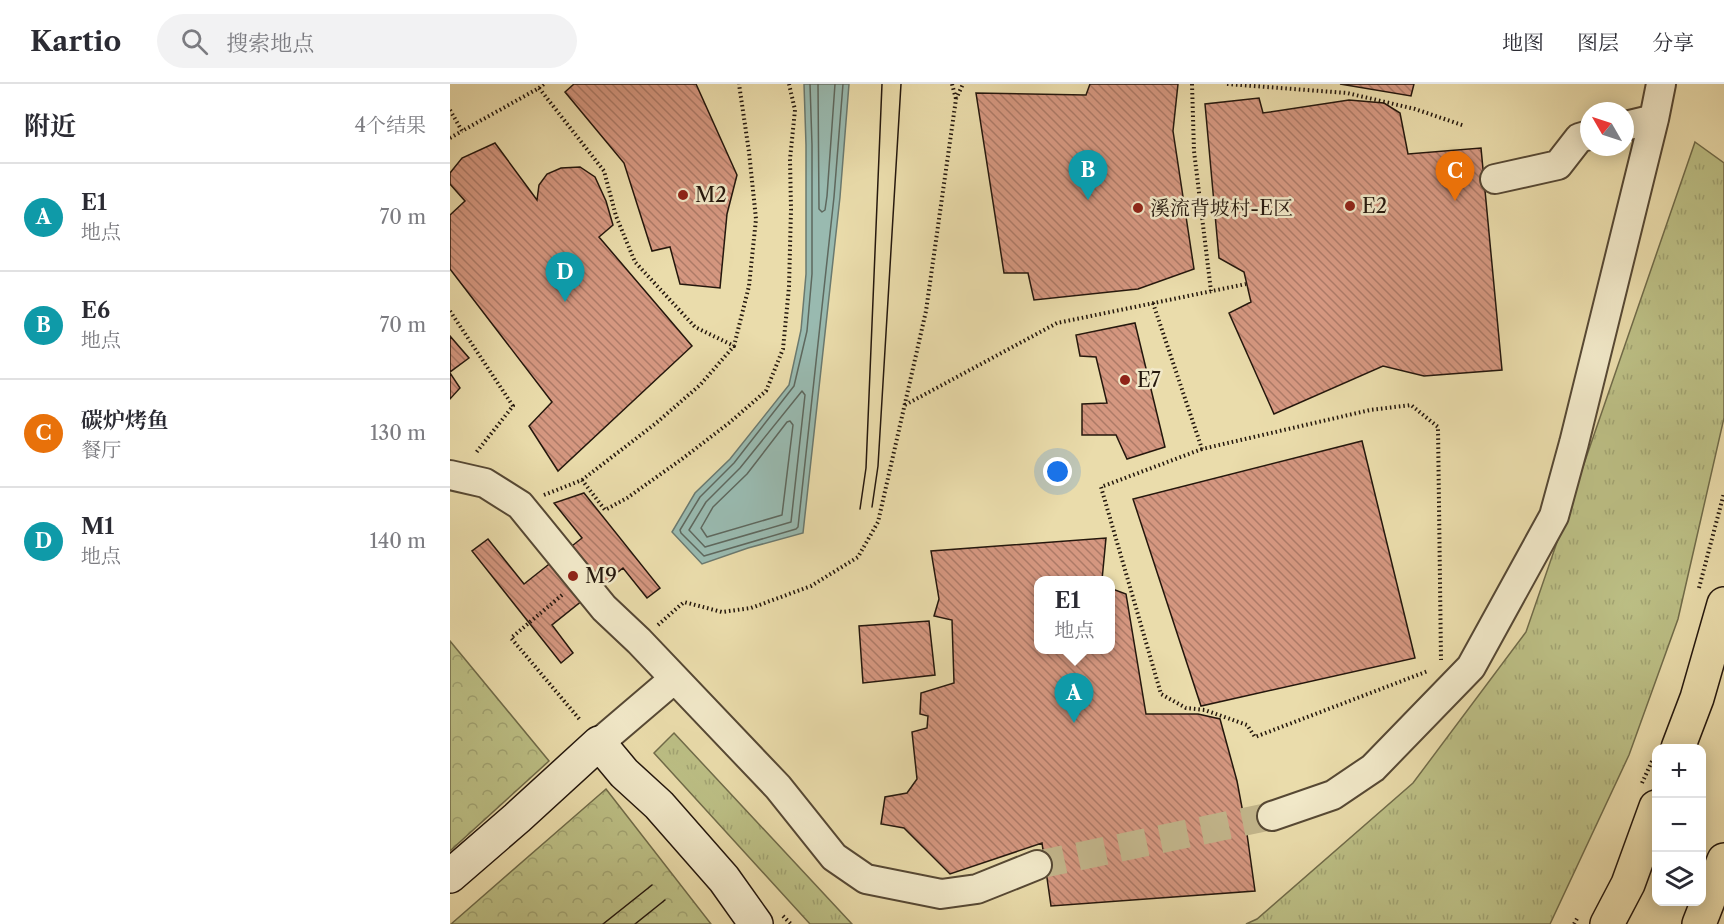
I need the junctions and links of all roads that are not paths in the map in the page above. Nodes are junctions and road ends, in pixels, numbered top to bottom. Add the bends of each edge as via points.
1 (1661, 84) edge
2 (1654, 119) junction
3 (1634, 124) edge
4 (1580, 138) edge
5 (1495, 179) dead end
6 (453, 476) edge
7 (1724, 604) edge
8 (674, 679) junction
9 (599, 743) junction
10 (1680, 744) edge
11 (1272, 816) tunnel mouth
12 (1652, 818) edge
13 (1724, 860) edge
14 (1037, 865) tunnel mouth
15 (450, 876) edge
16 (756, 924) edge
17 (1607, 924) edge
18 (1699, 924) edge

1 - 2 street
2 - 3 street
2 - 11 street via 1554,516 1471,668 1373,768 1333,795
4 - 5 street via 1558,165
6 - 8 street via 485,483 520,506 604,608
7 - 10 main road
8 - 9 street
8 - 14 street via 778,787 834,856 866,879 941,894 976,889
9 - 15 street
9 - 16 street via 724,879
12 - 17 main road via 1628,884
13 - 18 main road

